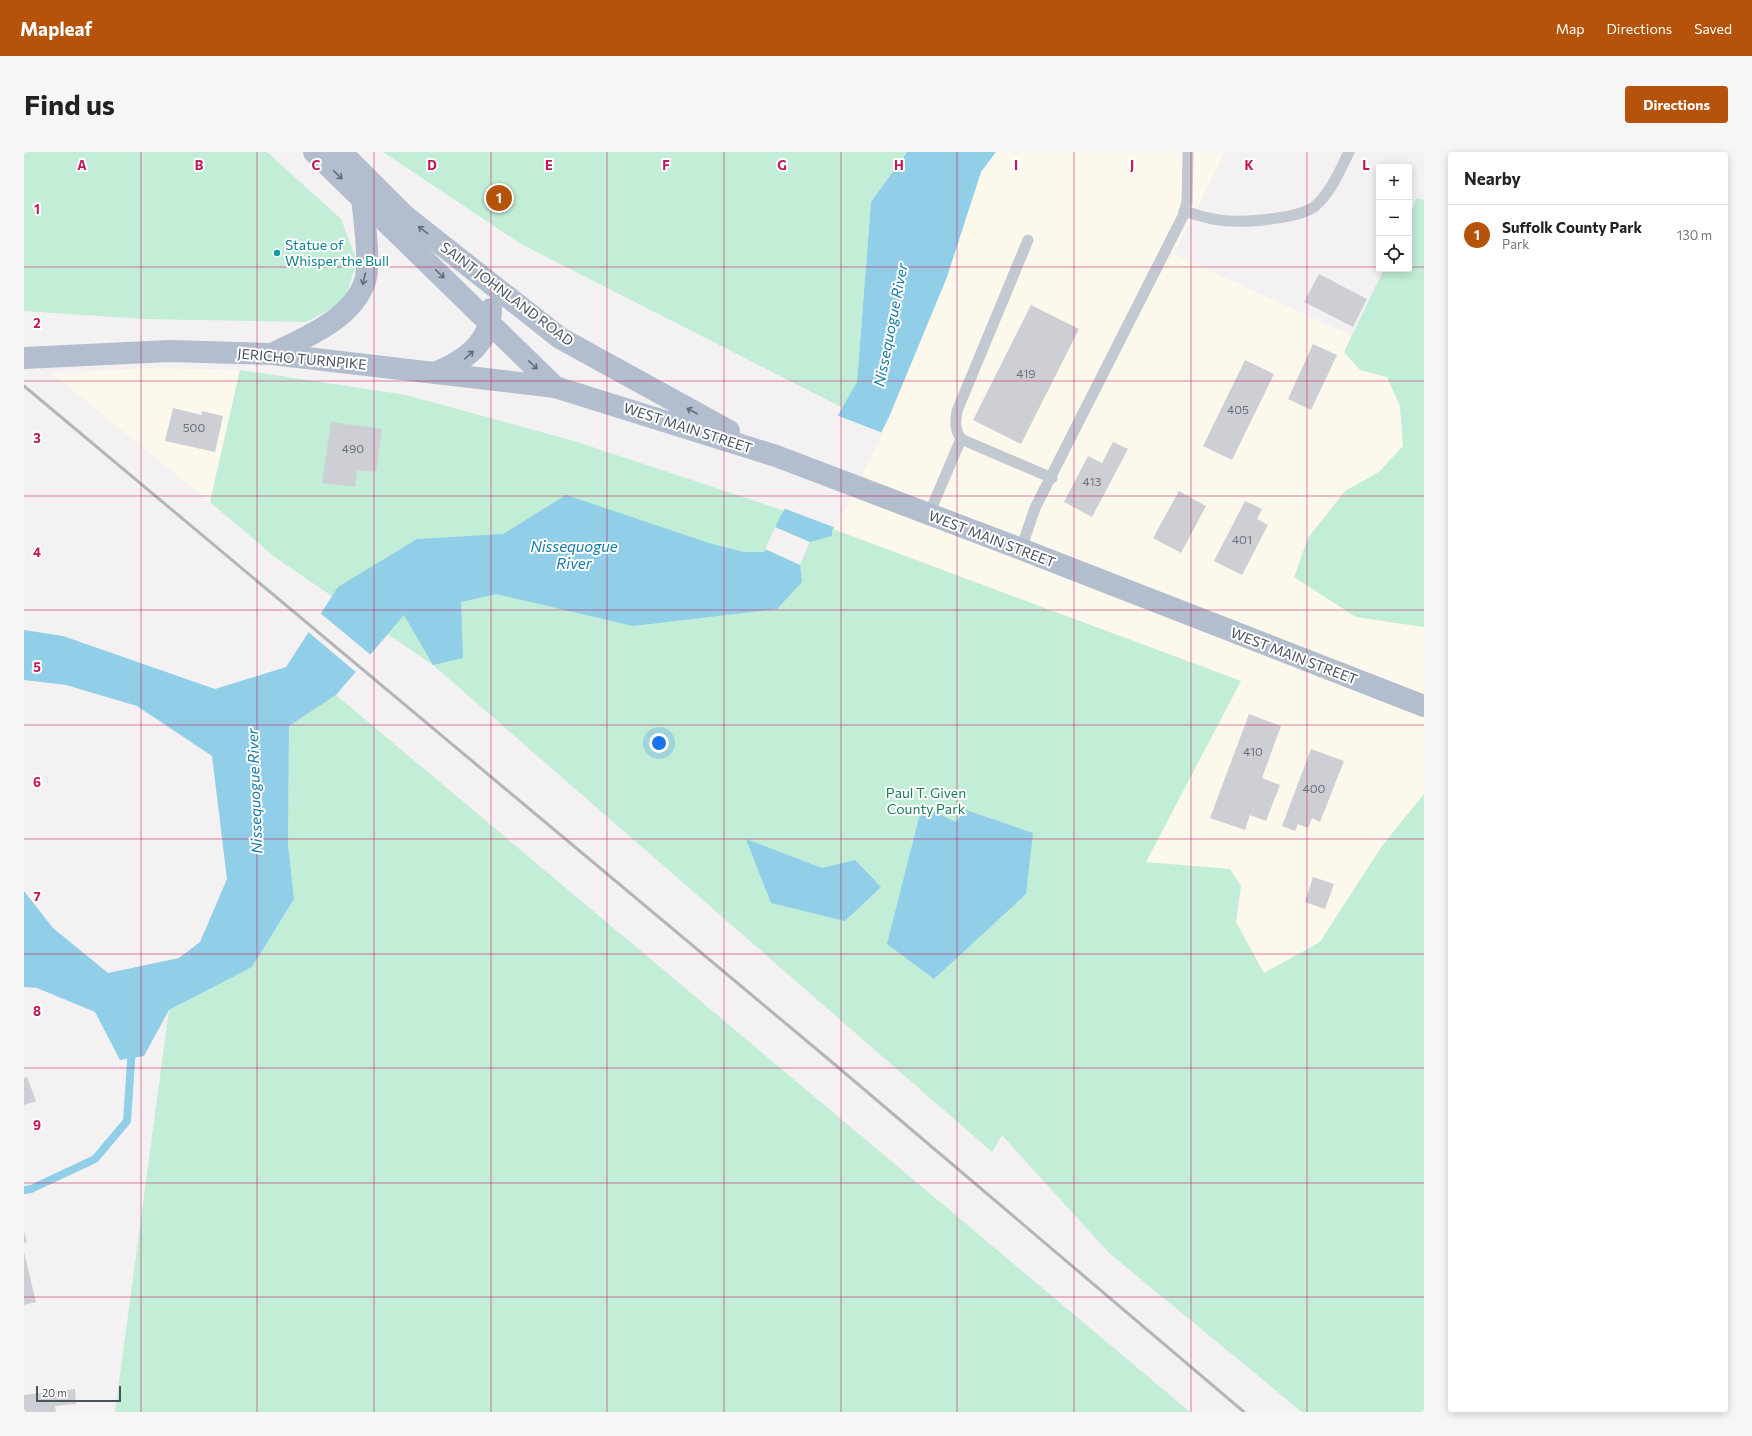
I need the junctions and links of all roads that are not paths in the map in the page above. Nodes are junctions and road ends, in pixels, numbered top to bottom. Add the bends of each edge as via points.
1 (314, 152) edge
2 (341, 152) edge
3 (1188, 152) edge
4 (1349, 152) edge
5 (362, 198) junction
6 (1184, 212) junction
7 (1028, 240) dead end
8 (481, 276) junction
9 (489, 322) junction
10 (272, 354) junction
11 (24, 358) edge
12 (435, 373) junction
13 (555, 386) junction
14 (961, 439) junction
15 (776, 456) junction
16 (1052, 478) junction
17 (929, 514) junction
18 (1021, 549) junction
19 (1424, 706) edge

1 -> 5 main road, SAINT JOHNLAND ROAD
8 -> 2 main road, SAINT JOHNLAND ROAD via 405,216
3 - 6 lane via 1188,202
4 - 6 lane via 1330,188 1315,207 1288,217 1232,221 1205,218
5 -> 9 main road, SAINT JOHNLAND ROAD
5 -> 10 main road via 366,263 365,281 358,295 347,309 322,328
6 - 16 lane
7 - 14 lane via 956,411 955,423
8 - 9 main road via 490,296
15 -> 8 main road, SAINT JOHNLAND ROAD via 560,338
12 -> 9 main road via 466,358 483,338
9 -> 13 main road, SAINT JOHNLAND ROAD
10 - 11 main road, JERICHO TURNPIKE via 169,351
10 - 12 main road, JERICHO TURNPIKE
12 - 13 main road, JERICHO TURNPIKE
13 - 15 main road, WEST MAIN STREET
14 - 16 lane
14 - 17 lane
15 - 17 main road, WEST MAIN STREET
16 - 18 lane via 1035,508
17 - 18 main road, WEST MAIN STREET
18 - 19 main road, WEST MAIN STREET

